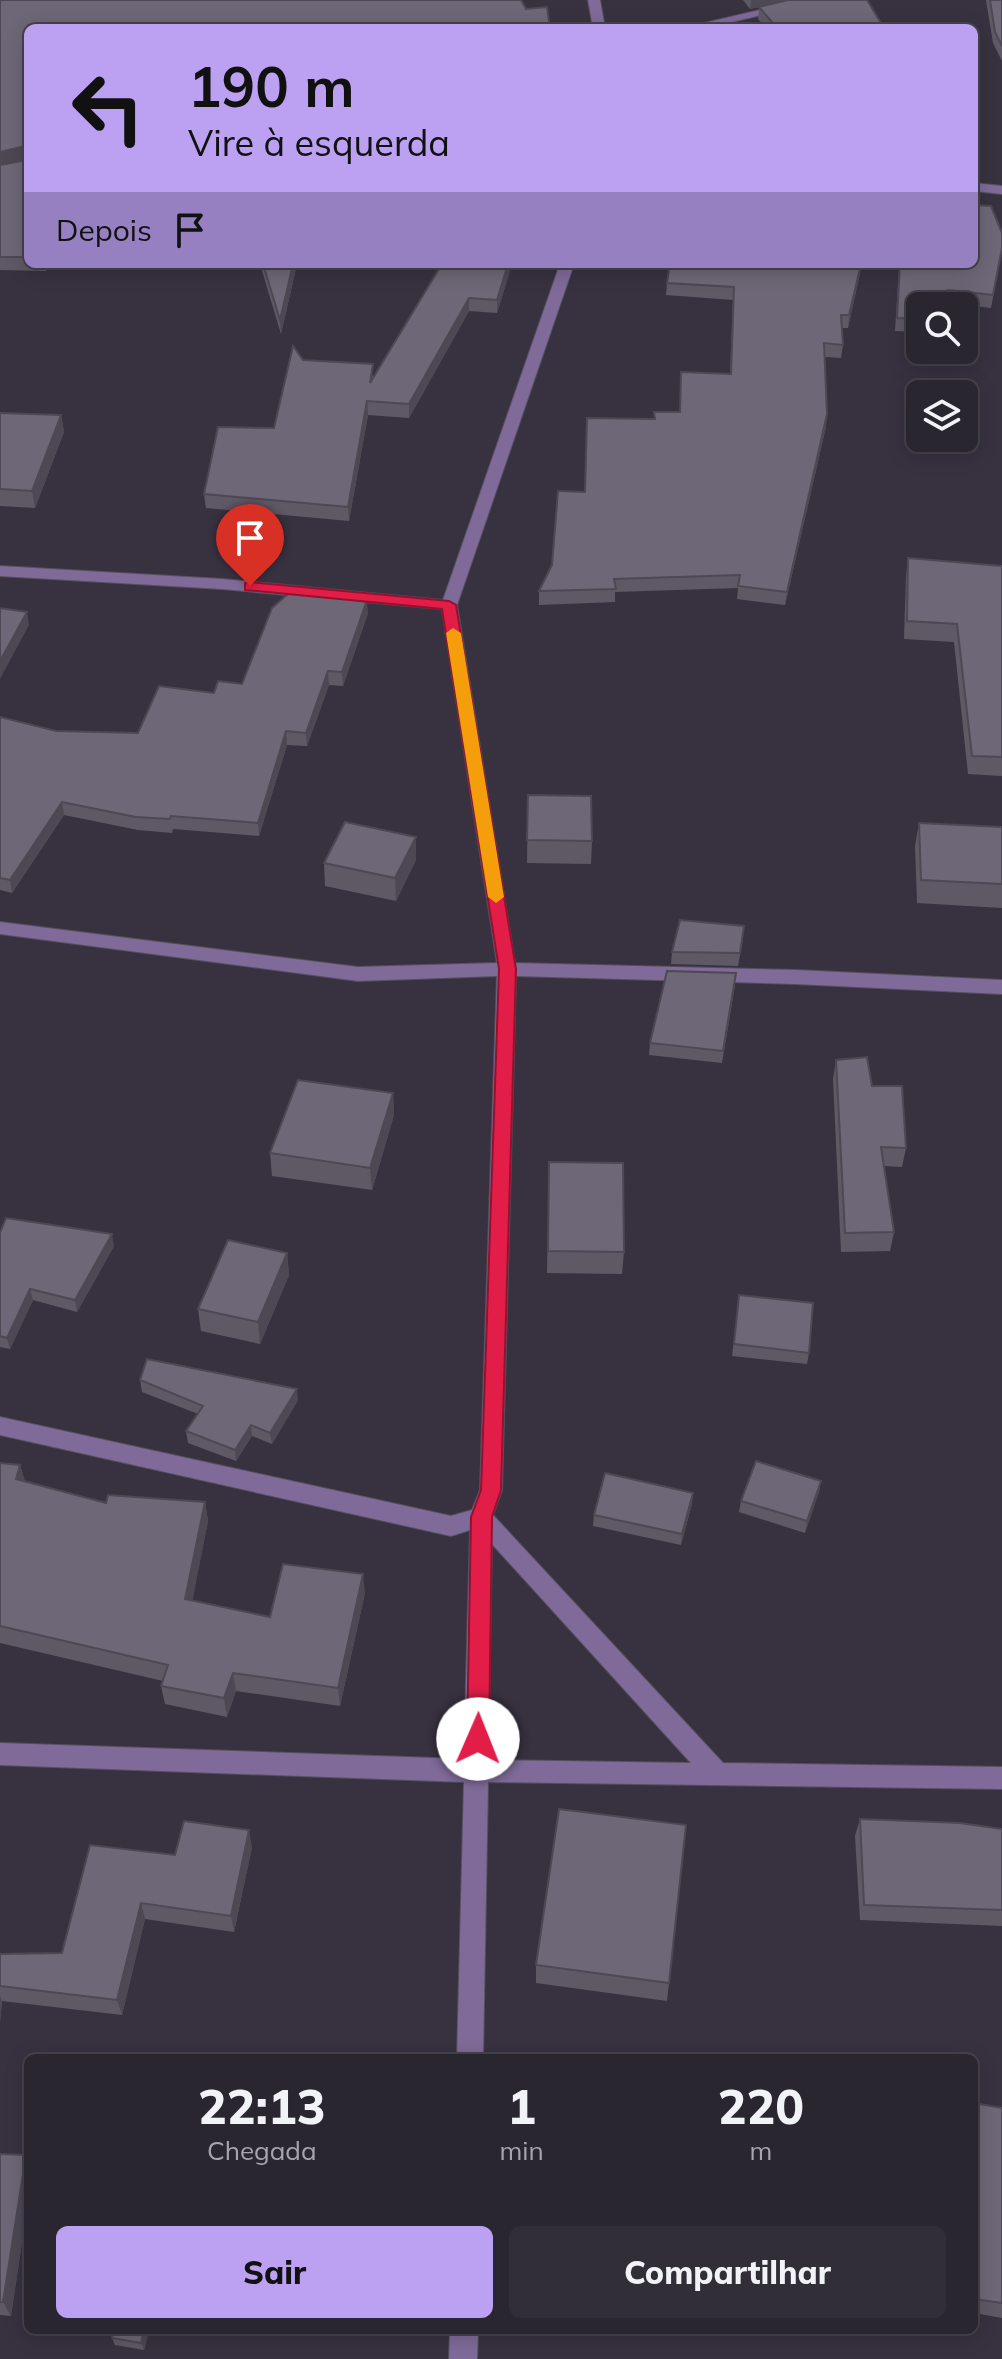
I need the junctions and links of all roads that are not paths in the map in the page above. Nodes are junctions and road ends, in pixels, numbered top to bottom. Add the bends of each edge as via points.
1 (594, 0) edge
2 (820, 0) edge
3 (598, 24) edge
4 (708, 24) edge
5 (978, 187) edge
6 (1002, 190) edge
7 (566, 268) edge
8 (0, 571) edge
9 (449, 605) junction
10 (0, 928) edge
11 (507, 969) junction
12 (1002, 987) edge
13 (0, 1426) edge
14 (481, 1517) junction
15 (0, 1754) edge
16 (478, 1771) junction
17 (718, 1775) junction
18 (1002, 1778) edge
19 (470, 2054) edge
20 (464, 2334) edge
21 (463, 2359) edge

1 - 3 street
2 - 4 street
5 - 6 street
7 - 9 street
8 - 9 street
9 - 11 street
10 - 11 street via 358,974
11 - 12 street
11 - 14 street via 491,1490
13 - 14 street via 451,1526
14 - 16 street
14 - 17 street
15 - 16 street
16 - 17 street
16 - 19 street
17 - 18 street
20 - 21 street

